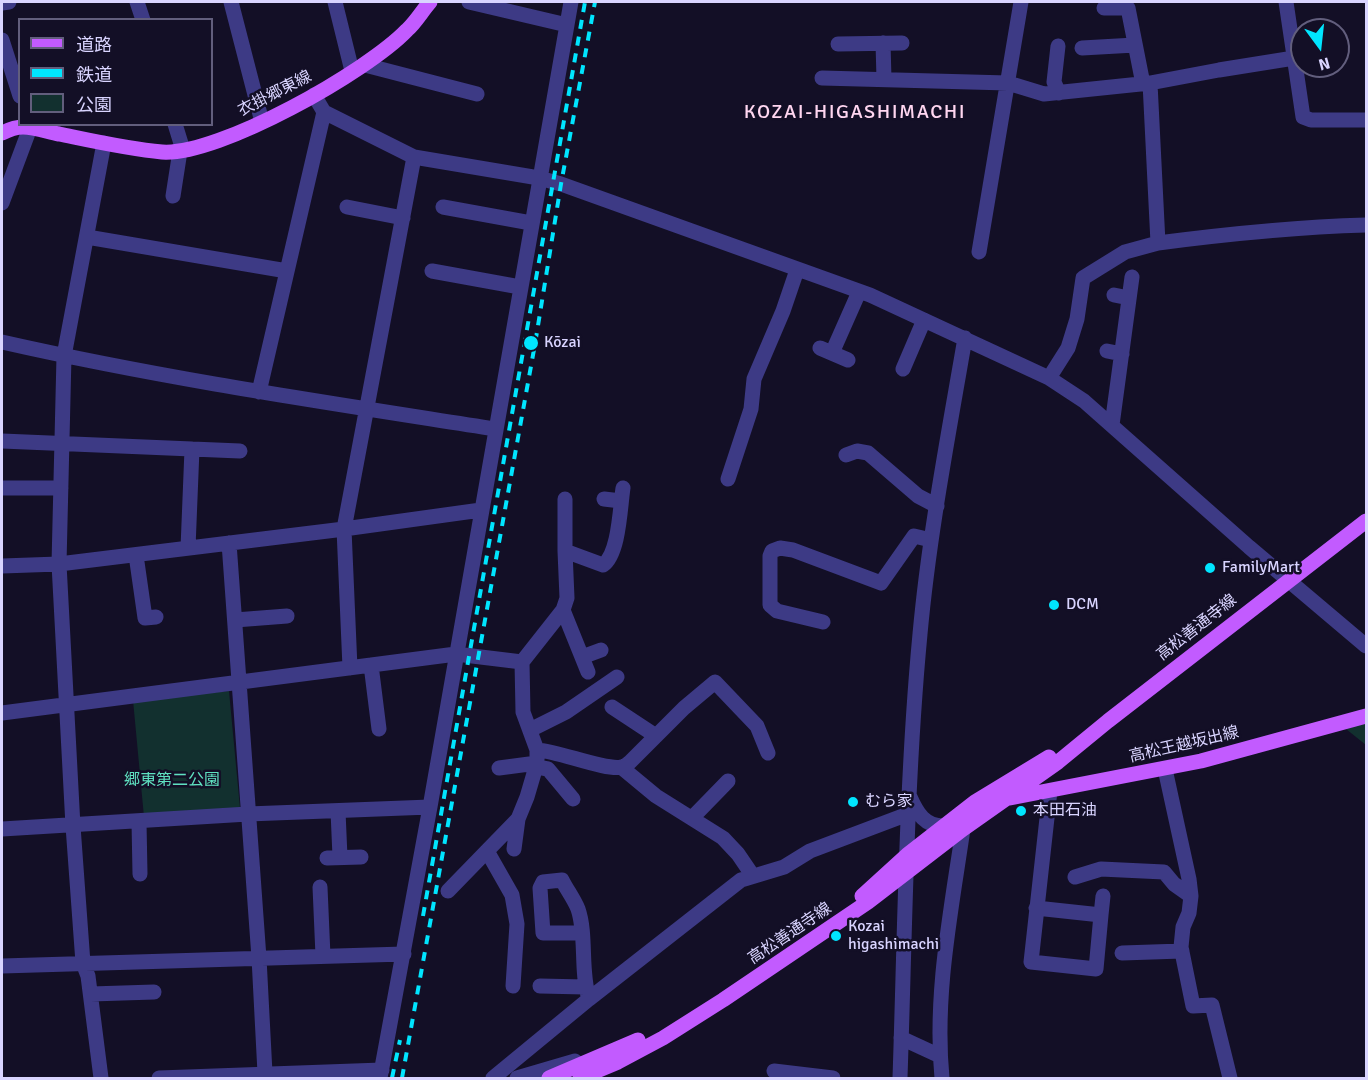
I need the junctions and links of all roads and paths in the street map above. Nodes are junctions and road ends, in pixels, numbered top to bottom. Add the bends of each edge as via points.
1 (9, 2) edge
2 (137, 2) edge
3 (231, 2) edge
4 (335, 2) edge
5 (430, 2) edge
6 (469, 2) edge
7 (571, 2) edge
8 (1021, 2) edge
9 (1286, 2) edge
10 (2, 3) edge
11 (1104, 8) dead end
12 (142, 18) edge
13 (567, 25) junction
14 (1290, 30) edge
15 (2, 40) edge
16 (902, 43) dead end
17 (838, 44) dead end
18 (883, 44) junction
19 (1135, 45) junction
20 (1058, 46) dead end
21 (1082, 48) dead end
22 (1290, 59) edge
23 (359, 68) junction
24 (822, 78) dead end
25 (1297, 78) edge
26 (884, 79) junction
27 (1008, 83) junction
28 (1146, 84) junction
29 (18, 90) edge
30 (1059, 93) junction
31 (477, 94) dead end
32 (314, 95) junction
33 (324, 112) junction
34 (1366, 120) edge
35 (262, 122) junction
36 (29, 126) edge
37 (176, 126) edge
38 (2, 133) edge
39 (104, 143) junction
40 (182, 151) junction
41 (414, 157) junction
42 (539, 178) junction
43 (172, 196) dead end
44 (2, 203) edge
45 (347, 207) dead end
46 (443, 207) dead end
47 (403, 218) junction
48 (531, 223) junction
49 (1366, 225) edge
50 (87, 237) junction
51 (1158, 243) junction
52 (979, 252) dead end
53 (797, 270) junction
54 (287, 271) junction
55 (432, 271) dead end
56 (1132, 277) dead end
57 (520, 287) junction
58 (859, 292) junction
59 (924, 320) junction
60 (965, 338) junction
61 (2, 342) edge
62 (64, 356) junction
63 (848, 360) dead end
64 (903, 369) dead end
65 (1049, 378) junction
66 (259, 392) junction
67 (366, 409) junction
68 (1112, 425) junction
69 (495, 429) junction
70 (2, 441) edge
71 (62, 443) junction
72 (192, 449) junction
73 (240, 451) dead end
74 (846, 455) dead end
75 (728, 479) dead end
76 (3, 488) edge
77 (61, 488) junction
78 (565, 499) dead end
79 (604, 499) dead end
80 (936, 506) junction
81 (481, 510) junction
82 (1366, 520) edge
83 (344, 529) junction
84 (931, 540) junction
85 (229, 543) junction
86 (188, 548) junction
87 (565, 551) junction
88 (136, 555) junction
89 (59, 564) junction
90 (2, 566) edge
91 (1289, 579) junction
92 (563, 610) junction
93 (287, 616) dead end
94 (156, 617) dead end
95 (235, 620) junction
96 (824, 622) dead end
97 (1366, 646) edge
98 (601, 650) dead end
99 (456, 654) junction
100 (582, 657) junction
101 (522, 662) junction
102 (371, 665) junction
103 (350, 668) junction
104 (588, 672) dead end
105 (617, 677) dead end
106 (239, 682) junction
107 (67, 705) junction
108 (612, 707) dead end
109 (2, 713) edge
110 (1366, 716) edge
111 (379, 729) dead end
112 (530, 730) junction
113 (656, 736) junction
114 (768, 753) dead end
115 (537, 760) junction
116 (1048, 765) junction
117 (621, 767) junction
118 (499, 768) dead end
119 (1165, 769) junction
120 (728, 781) dead end
121 (1070, 787) junction
122 (1050, 791) junction
123 (909, 794) junction
124 (1007, 798) junction
125 (573, 799) dead end
126 (975, 802) junction
127 (430, 807) junction
128 (338, 811) junction
129 (248, 814) junction
130 (908, 814) junction
131 (692, 818) junction
132 (518, 819) junction
133 (140, 822) junction
134 (73, 826) junction
135 (945, 826) junction
136 (2, 829) edge
137 (963, 829) junction
138 (940, 847) junction
139 (514, 849) dead end
140 (487, 851) junction
141 (911, 852) junction
142 (361, 857) dead end
143 (140, 874) dead end
144 (904, 875) junction
145 (753, 876) junction
146 (1075, 877) dead end
147 (320, 887) dead end
148 (448, 891) dead end
149 (1103, 896) dead end
150 (1191, 896) junction
151 (1036, 909) junction
152 (1101, 915) junction
153 (517, 928) junction
154 (542, 928) junction
155 (581, 933) junction
156 (1182, 951) junction
157 (1122, 953) dead end
158 (404, 954) junction
159 (322, 956) junction
160 (259, 958) junction
161 (83, 963) junction
162 (2, 966) edge
163 (513, 986) dead end
164 (540, 986) dead end
165 (154, 992) dead end
166 (587, 993) junction
167 (91, 994) junction
168 (901, 1038) junction
169 (619, 1056) junction
170 (940, 1056) junction
171 (774, 1071) dead end
172 (265, 1073) junction
173 (381, 1074) edge
174 (101, 1078) edge
175 (159, 1078) edge
176 (493, 1078) edge
177 (517, 1078) edge
178 (549, 1078) edge
179 (580, 1078) edge
180 (596, 1078) edge
181 (833, 1078) edge
182 (900, 1078) edge
183 (942, 1078) edge
184 (1230, 1078) edge

1 - 10 street
2 - 12 street
3 - 35 street
4 - 23 street
5 - 23 main road, 衣掛郷東線 via 408,30
6 - 13 street
7 - 13 street
8 - 27 street
9 - 14 street
11 - 19 street via 1128,8
13 - 42 street
15 - 29 street
16 - 18 street
17 - 18 street
18 - 26 street
19 - 21 street
19 - 28 street
20 - 30 street via 1054,82
22 - 28 street
23 - 31 street
23 - 32 main road, 衣掛郷東線
24 - 26 street
25 - 34 street via 1303,117
26 - 27 street
27 - 30 street via 1044,94
27 - 52 street
28 - 30 street
28 - 51 street
32 - 33 street
32 - 35 main road, 衣掛郷東線
33 - 41 street
33 - 54 street
35 - 40 main road, 衣掛郷東線 via 213,143
36 - 38 main road, 衣掛郷東線
36 - 39 main road, 衣掛郷東線
36 - 44 street
37 - 40 street
39 - 40 main road, 衣掛郷東線
39 - 50 street
40 - 43 street
41 - 42 street
41 - 47 street
42 - 48 street
42 - 53 street
45 - 47 street
46 - 48 street
47 - 67 street
48 - 57 street
49 - 51 street via 1226,234
50 - 54 street
50 - 62 street
51 - 65 street via 1125,252 1083,278 1068,348
53 - 58 street
53 - 75 street via 754,379 751,409
54 - 66 street
55 - 57 street
56 - 68 street via 1122,297 1114,352
57 - 69 street
58 - 59 street
58 - 63 street via 826,351
59 - 60 street
59 - 64 street
60 - 65 street
60 - 80 street
61 - 62 street
62 - 66 street
62 - 71 street
65 - 68 street
66 - 67 street
67 - 69 street
67 - 83 street
68 - 91 street
69 - 81 street
70 - 71 street
71 - 72 street
71 - 77 street
72 - 73 street
72 - 86 street
74 - 80 street via 868,453 918,496
76 - 77 street
77 - 89 street
78 - 87 street
79 - 87 street via 622,495 614,552 608,562 603,565
80 - 84 street
81 - 83 street
81 - 99 street
82 - 91 main road, 高松善通寺線
83 - 85 street
83 - 103 street
84 - 96 street via 914,536 881,583 793,550 772,551 770,605 777,611
84 - 123 street
85 - 86 street
85 - 95 street
86 - 88 street
87 - 92 street via 567,598
88 - 89 street
88 - 94 street via 144,618
89 - 90 street
89 - 107 street
91 - 97 street
91 - 116 main road, 高松善通寺線
92 - 100 street
92 - 101 street
93 - 95 street
95 - 106 street
98 - 100 street
99 - 101 street
99 - 102 street
99 - 127 street
100 - 104 street
101 - 112 street via 523,712
102 - 103 street
102 - 111 street
103 - 106 street
105 - 112 street via 566,712
106 - 107 street
106 - 129 street
107 - 109 street
107 - 134 street
108 - 113 street
110 - 119 main road, 高松王越坂出線
112 - 115 street
113 - 114 street via 715,682 757,726
113 - 117 street
115 - 117 street via 548,751
115 - 118 street
115 - 125 street
115 - 132 street
116 - 121 main road
116 - 122 main road
116 - 124 main road, 高松善通寺線
116 - 126 main road, 高松善通寺線
117 - 131 street via 656,796
119 - 121 main road, 高松王越坂出線
119 - 150 street
120 - 131 street
121 - 122 main road, 高松王越坂出線
122 - 124 main road, 高松王越坂出線
122 - 151 street
123 - 130 street
123 - 135 street via 921,817 935,826
124 - 126 main road, 高松善通寺線
124 - 137 main road, 高松善通寺線
126 - 135 main road, 高松善通寺線
127 - 128 street
127 - 158 street
128 - 129 street
128 - 142 street via 334,857
129 - 133 street
129 - 160 street
130 - 141 street
130 - 145 street via 810,851 784,867
131 - 145 street via 723,838
132 - 139 street
132 - 140 street
133 - 134 street
133 - 143 street
134 - 136 street
134 - 161 street
135 - 141 main road, 高松善通寺線
137 - 138 main road, 高松善通寺線
137 - 170 street via 941,983
138 - 141 street via 926,853
138 - 144 main road, 高松善通寺線
140 - 148 street
140 - 153 street via 512,895
141 - 144 street
141 - 169 main road, 高松善通寺線 via 863,895
144 - 168 street
144 - 169 main road, 高松善通寺線 via 723,1000 663,1038
145 - 166 street via 741,880
146 - 150 street via 1101,869 1164,872
147 - 159 street
149 - 152 street
150 - 156 street
151 - 152 street
151 - 152 street via 1030,968 1100,969
153 - 154 street
153 - 163 street
154 - 155 street via 543,933
154 - 155 street via 540,888 543,882 562,880 578,910
155 - 166 street
156 - 157 street
156 - 184 street via 1193,1006 1212,1005
158 - 159 street
158 - 173 street
159 - 160 street
160 - 161 street
160 - 172 street
161 - 162 street
161 - 167 street
164 - 166 street
165 - 167 street
166 - 176 street
167 - 174 street
168 - 170 street
168 - 182 street
169 - 177 street via 606,1050
169 - 178 main road, 高松善通寺線
169 - 179 main road, 高松善通寺線
169 - 180 street
170 - 183 street
171 - 181 street
172 - 173 street
172 - 175 street

